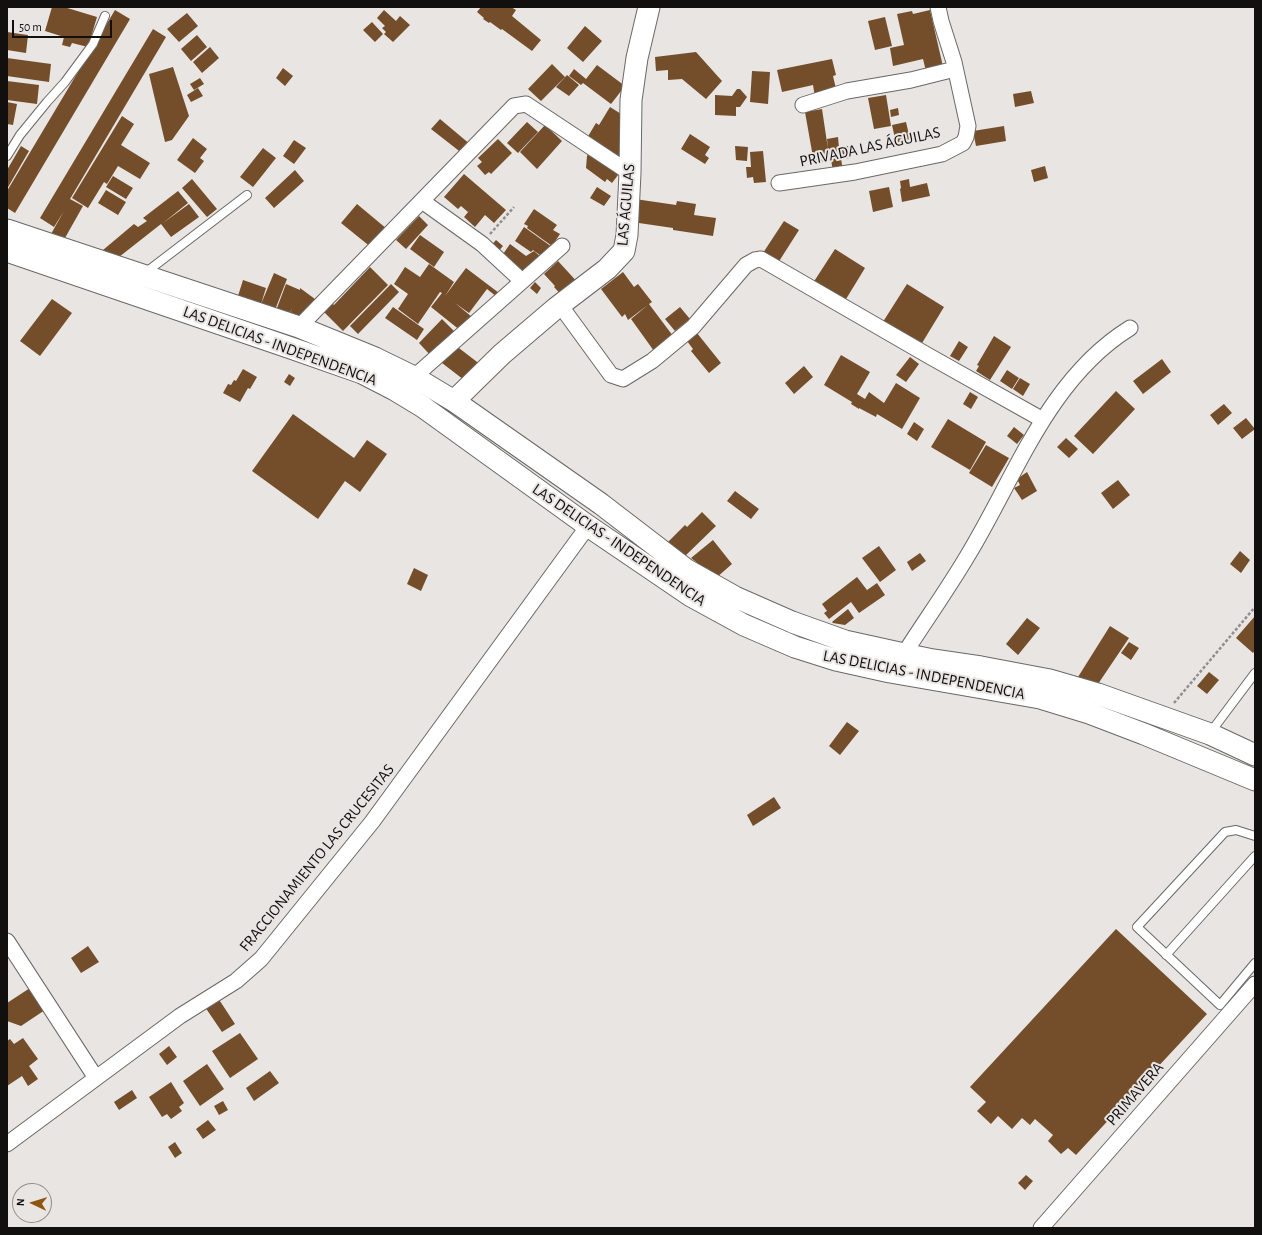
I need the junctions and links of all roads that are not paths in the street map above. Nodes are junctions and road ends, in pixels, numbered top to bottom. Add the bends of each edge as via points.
1 (938, 7) edge
2 (645, 10) edge
3 (105, 16) dead end
4 (955, 69) junction
5 (803, 105) dead end
6 (7, 156) edge
7 (630, 173) junction
8 (780, 183) dead end
9 (247, 195) dead end
10 (422, 201) junction
11 (7, 230) edge
12 (562, 246) dead end
13 (7, 251) edge
14 (142, 275) junction
15 (522, 281) junction
16 (560, 305) junction
17 (299, 327) junction
18 (1130, 328) dead end
19 (414, 377) junction
20 (454, 401) junction
21 (1043, 420) junction
22 (558, 475) junction
23 (542, 494) junction
24 (588, 526) junction
25 (904, 654) junction
26 (1255, 673) edge
27 (1210, 734) junction
28 (1255, 755) edge
29 (1255, 780) edge
30 (1255, 836) edge
31 (1255, 856) edge
32 (7, 941) edge
33 (1166, 955) junction
34 (1255, 963) edge
35 (1255, 984) edge
36 (96, 1078) junction
37 (7, 1144) edge
38 (1042, 1228) edge

1 - 4 street, PRIVADA LAS ÁGUILAS
2 - 7 main road, LAS ÁGUILAS via 631,100
3 - 6 lane via 93,44 66,82 20,135
4 - 5 street via 847,91
4 - 8 street, PRIVADA LAS ÁGUILAS via 968,126 963,143 942,154 855,172
7 - 10 street via 526,104 514,106
7 - 16 main road, LAS ÁGUILAS via 624,251 607,269
9 - 14 lane
10 - 15 street via 482,244
10 - 17 street
11 - 14 main road, LAS DELICIAS - INDEPENDENCIA
12 - 15 street
13 - 23 main road, LAS DELICIAS - INDEPENDENCIA via 362,373 423,407
14 - 17 main road, LAS DELICIAS - INDEPENDENCIA
15 - 19 street
16 - 20 main road, LAS ÁGUILAS via 502,354
16 - 21 street via 611,375 623,379 652,361 693,328 746,265 761,260
17 - 19 main road, LAS DELICIAS - INDEPENDENCIA
18 - 21 street via 1092,359 1063,391
19 - 20 main road, LAS DELICIAS - INDEPENDENCIA
20 - 22 main road, LAS DELICIAS - INDEPENDENCIA
21 - 25 street via 969,554
22 - 23 main road
22 - 25 main road, LAS DELICIAS - INDEPENDENCIA via 601,504 687,570 735,597 792,622 845,641
23 - 24 main road, LAS DELICIAS - INDEPENDENCIA
24 - 29 main road, LAS DELICIAS - INDEPENDENCIA via 691,596 744,625 795,647 836,660 890,672 1040,698 1089,713
24 - 36 street, FRACCIONAMIENTO LAS CRUCESITAS via 372,822 262,959 236,981 180,1016
25 - 27 main road, LAS DELICIAS - INDEPENDENCIA via 1050,680 1098,694
26 - 27 lane
27 - 28 main road, LAS DELICIAS - INDEPENDENCIA
30 - 33 lane via 1236,830 1225,832 1137,927
31 - 33 lane
32 - 36 street
33 - 34 lane via 1220,1006
35 - 38 street, PRIMAVERA
36 - 37 street, FRACCIONAMIENTO LAS CRUCESITAS

